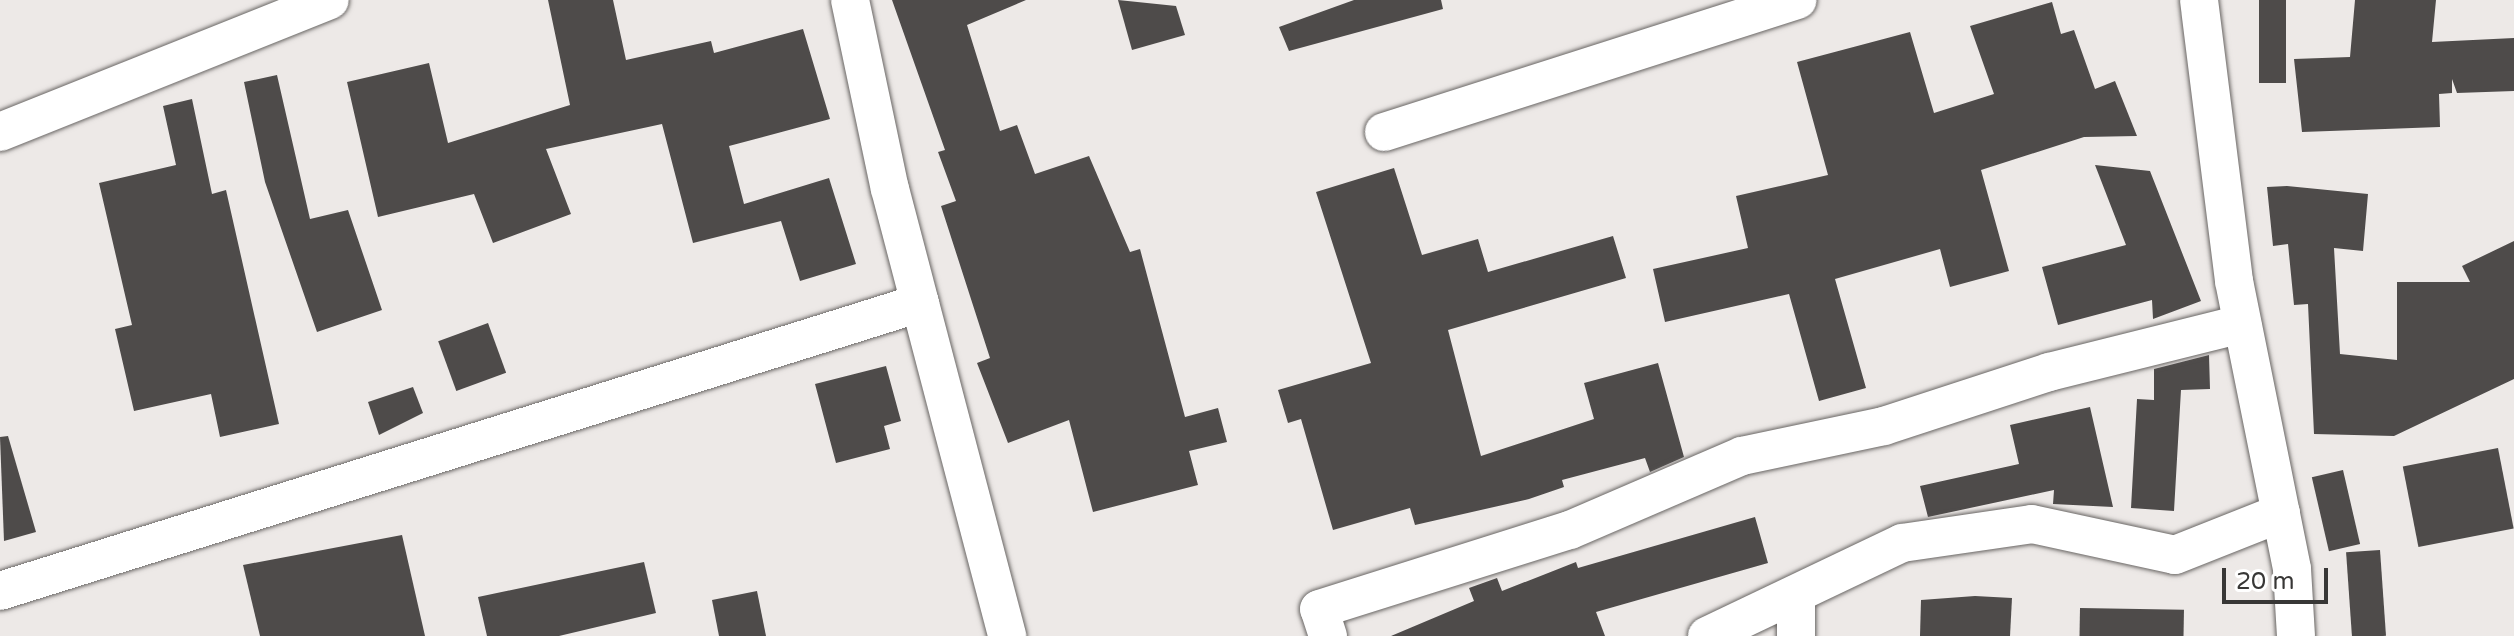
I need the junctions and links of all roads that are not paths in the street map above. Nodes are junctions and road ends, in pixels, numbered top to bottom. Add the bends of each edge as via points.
1 (330, 0) edge
2 (850, 0) edge
3 (1797, 0) edge
4 (2199, 0) edge
5 (0, 132) edge
6 (1384, 132) dead end
7 (920, 303) junction
8 (2242, 324) junction
9 (2281, 513) junction
10 (0, 591) edge
11 (1796, 598) junction
12 (1007, 636) edge
13 (1328, 636) edge
14 (1707, 636) edge
15 (1796, 636) edge
16 (2296, 636) edge

1 - 5 street
2 - 7 street
3 - 6 street
4 - 8 street
7 - 10 street
7 - 12 street
8 - 9 street
8 - 13 street via 2049,372 1884,426 1742,456 1570,530 1319,609
9 - 11 street via 2175,555 2032,524 1902,543
9 - 16 street
11 - 14 street
11 - 15 street

